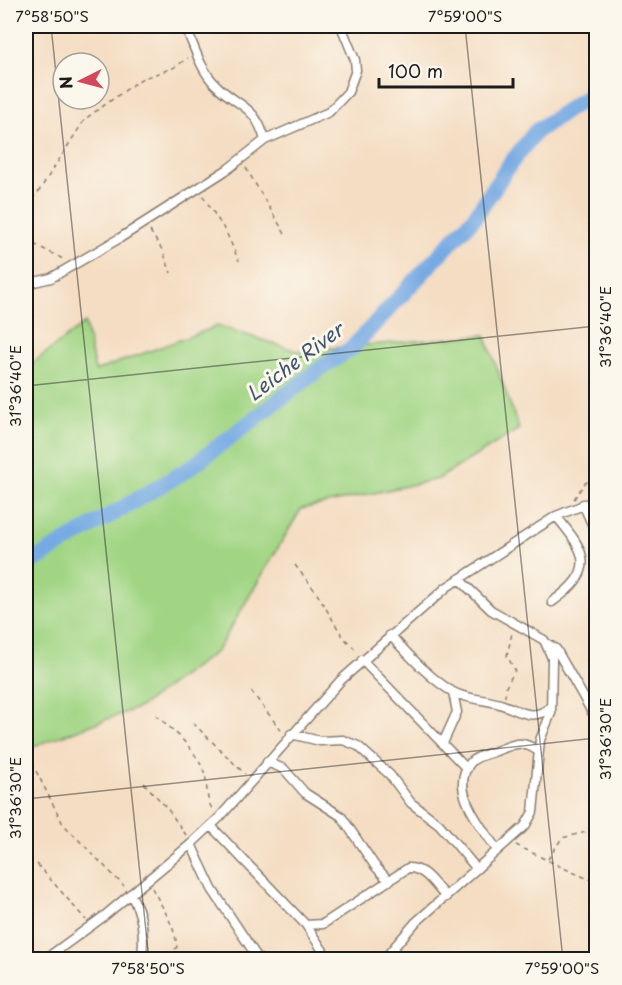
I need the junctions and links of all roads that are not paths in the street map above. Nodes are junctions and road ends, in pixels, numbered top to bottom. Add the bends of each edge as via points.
1 (185, 26) edge
2 (341, 26) edge
3 (265, 140) junction
4 (26, 284) edge
5 (597, 500) edge
6 (584, 504) junction
7 (556, 516) junction
8 (597, 533) edge
9 (459, 579) junction
10 (552, 602) dead end
11 (390, 635) junction
12 (546, 643) junction
13 (364, 659) junction
14 (453, 692) junction
15 (550, 707) junction
16 (597, 719) edge
17 (290, 736) junction
18 (443, 743) junction
19 (538, 752) junction
20 (267, 762) junction
21 (467, 769) junction
22 (210, 826) junction
23 (191, 844) junction
24 (497, 850) junction
25 (477, 869) junction
26 (389, 881) junction
27 (130, 894) junction
28 (447, 897) junction
29 (306, 925) junction
30 (44, 960) edge
31 (142, 960) edge
32 (260, 960) edge
33 (329, 960) edge
34 (383, 960) edge

1 - 3 street via 207,75 217,87 244,104 256,118
2 - 3 street via 355,60 356,70 348,92 329,112
3 - 4 street via 147,222 45,281
5 - 6 street
6 - 7 street
6 - 8 street
7 - 9 street
7 - 10 street via 585,560 572,587
9 - 11 street
9 - 12 street via 491,610
11 - 13 street
11 - 14 street
12 - 15 street via 553,664
12 - 16 street via 556,649
13 - 17 street
13 - 18 street
14 - 15 street via 530,715 542,714
14 - 18 street via 457,712
15 - 19 street
17 - 20 street
17 - 25 street via 343,740 358,746 390,775 411,803 439,824
18 - 21 street
19 - 21 street via 526,743 516,742 475,759
19 - 24 street via 531,819
20 - 22 street
20 - 26 street via 284,770 305,793 341,816
21 - 24 street via 464,787 469,807
22 - 23 street
22 - 29 street
23 - 27 street
23 - 32 street via 212,889
24 - 25 street
25 - 28 street
26 - 28 street via 408,868 416,868
26 - 29 street via 323,924
27 - 30 street
27 - 31 street via 138,905
28 - 34 street via 415,923
29 - 33 street

